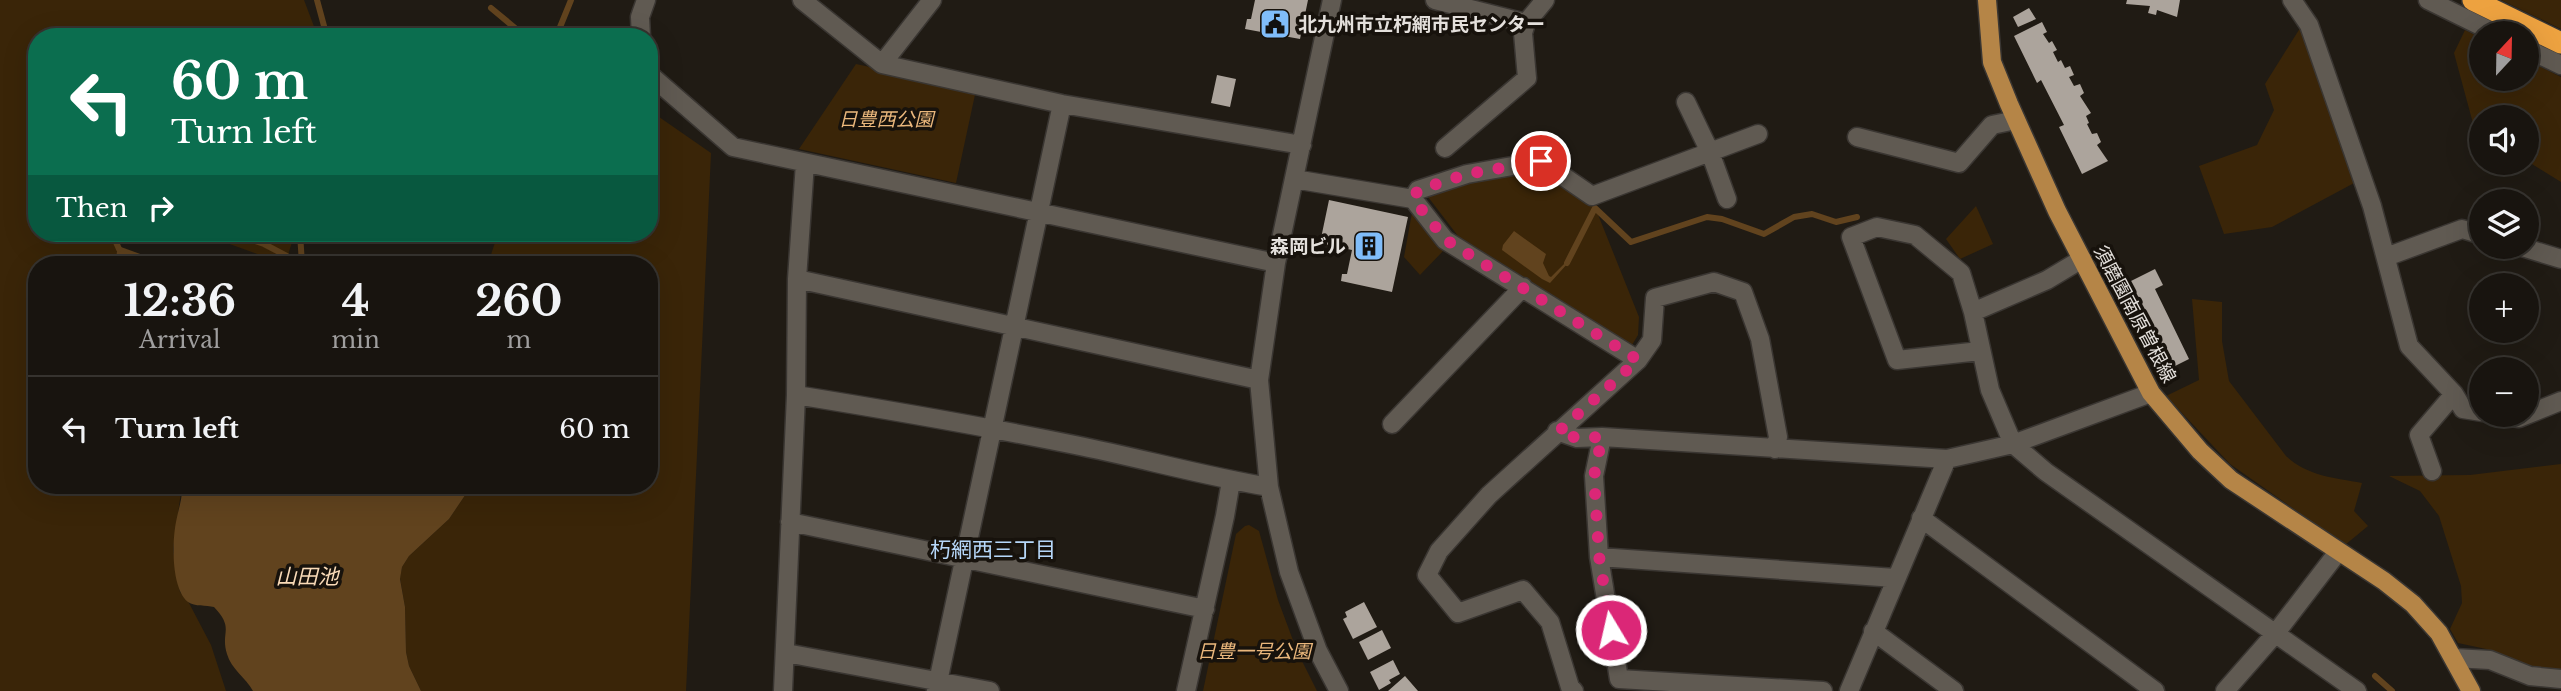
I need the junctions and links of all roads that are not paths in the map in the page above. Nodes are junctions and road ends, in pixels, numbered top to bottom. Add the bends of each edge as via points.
1 (646, 0) edge
2 (802, 0) edge
3 (932, 0) edge
4 (1332, 0) edge
5 (1545, 0) edge
6 (1987, 0) edge
7 (2292, 0) edge
8 (2428, 0) edge
9 (2473, 0) edge
10 (1443, 1) edge
11 (2471, 21) edge
12 (1527, 23) junction
13 (641, 28) edge
14 (2561, 43) edge
15 (2539, 54) edge
16 (882, 64) junction
17 (2561, 65) edge
18 (658, 82) edge
19 (1686, 102) dead end
20 (1062, 104) junction
21 (2016, 120) junction
22 (1758, 134) dead end
23 (1857, 137) dead end
24 (1302, 145) junction
25 (1445, 148) dead end
26 (1710, 152) junction
27 (805, 163) junction
28 (1294, 179) junction
29 (1413, 199) junction
30 (1727, 199) dead end
31 (1038, 214) junction
32 (2469, 231) edge
33 (2539, 252) edge
34 (2386, 257) junction
35 (2082, 259) junction
36 (2561, 259) edge
37 (1276, 263) junction
38 (797, 279) junction
39 (1523, 287) junction
40 (1973, 312) junction
41 (1013, 327) junction
42 (1980, 351) junction
43 (1638, 360) junction
44 (1259, 380) junction
45 (2151, 393) junction
46 (2454, 394) junction
47 (796, 395) junction
48 (2561, 401) edge
49 (2469, 410) edge
50 (2539, 410) edge
51 (1392, 424) dead end
52 (993, 428) junction
53 (1558, 432) junction
54 (1602, 437) junction
55 (2013, 444) junction
56 (1775, 449) junction
57 (1947, 459) junction
58 (2432, 471) dead end
59 (1231, 481) junction
60 (1269, 487) junction
61 (1921, 518) junction
62 (790, 522) junction
63 (2337, 552) junction
64 (1599, 556) junction
65 (965, 558) junction
66 (1895, 578) junction
67 (1205, 609) junction
68 (1873, 631) junction
69 (2275, 634) junction
70 (786, 653) junction
71 (2455, 658) junction
72 (2561, 679) edge
73 (937, 686) edge
74 (783, 691) edge
75 (990, 691) edge
76 (1186, 691) edge
77 (1339, 691) edge
78 (1574, 691) edge
79 (1823, 691) edge
80 (1849, 691) edge
81 (1954, 691) edge
82 (2155, 691) edge
83 (2225, 691) edge
84 (2357, 691) edge
85 (2471, 691) edge

1 - 13 street
2 - 16 street
3 - 16 street
4 - 24 street
5 - 12 street
6 - 21 main road, 須磨園南原曽根線 via 1992,62
7 - 34 street via 2309,25 2324,65
8 - 11 street
9 - 14 highway
10 - 12 street
12 - 25 street via 1527,79
15 - 17 street
16 - 20 street
18 - 27 street via 733,147
19 - 26 street
20 - 24 street
20 - 31 street
21 - 23 street via 1992,125 1959,163
21 - 35 main road, 須磨園南原曽根線
22 - 26 street
24 - 28 street
26 - 29 street via 1592,196 1541,161 1467,174 1418,190
26 - 30 street
27 - 31 street
27 - 38 street
28 - 29 street
28 - 37 street
29 - 39 street via 1446,240
31 - 37 street
31 - 41 street
32 - 34 street via 2462,229
33 - 36 street
34 - 46 street via 2409,346
35 - 40 street via 2047,280
35 - 45 main road, 須磨園南原曽根線
37 - 44 street
38 - 41 street
38 - 47 street
39 - 43 street
39 - 51 street
40 - 42 street
40 - 42 street via 1961,273 1915,235 1877,227 1851,237 1897,360
41 - 44 street
41 - 52 street
42 - 55 street via 1990,390
43 - 53 street
43 - 56 street via 1652,340 1655,298 1714,282 1743,292 1760,339 1779,437
44 - 60 street
45 - 55 street
45 - 63 main road, 須磨園南原曽根線 via 2231,480
46 - 49 street via 2463,409
46 - 58 street via 2419,435
47 - 52 street
47 - 62 street
48 - 50 street
52 - 59 street
52 - 65 street
53 - 54 street via 1577,438
53 - 78 street via 1489,495 1440,551 1427,575 1458,612 1523,590 1550,622
54 - 56 street
54 - 64 street via 1594,476
55 - 57 street
55 - 69 street
56 - 57 street
57 - 61 street
59 - 60 street
59 - 67 street
60 - 77 street via 1297,596
61 - 66 street
61 - 82 street
62 - 65 street
62 - 70 street
63 - 69 street
63 - 71 main road, 須磨園南原曽根線 via 2413,604
64 - 66 street
64 - 79 street via 1619,679
65 - 67 street
65 - 73 street
66 - 68 street
67 - 76 street
68 - 80 street
68 - 81 street
69 - 83 street
69 - 84 street
70 - 73 street
70 - 74 street
71 - 72 street via 2490,660 2530,676
71 - 85 main road, 須磨園南原曽根線
73 - 75 street

